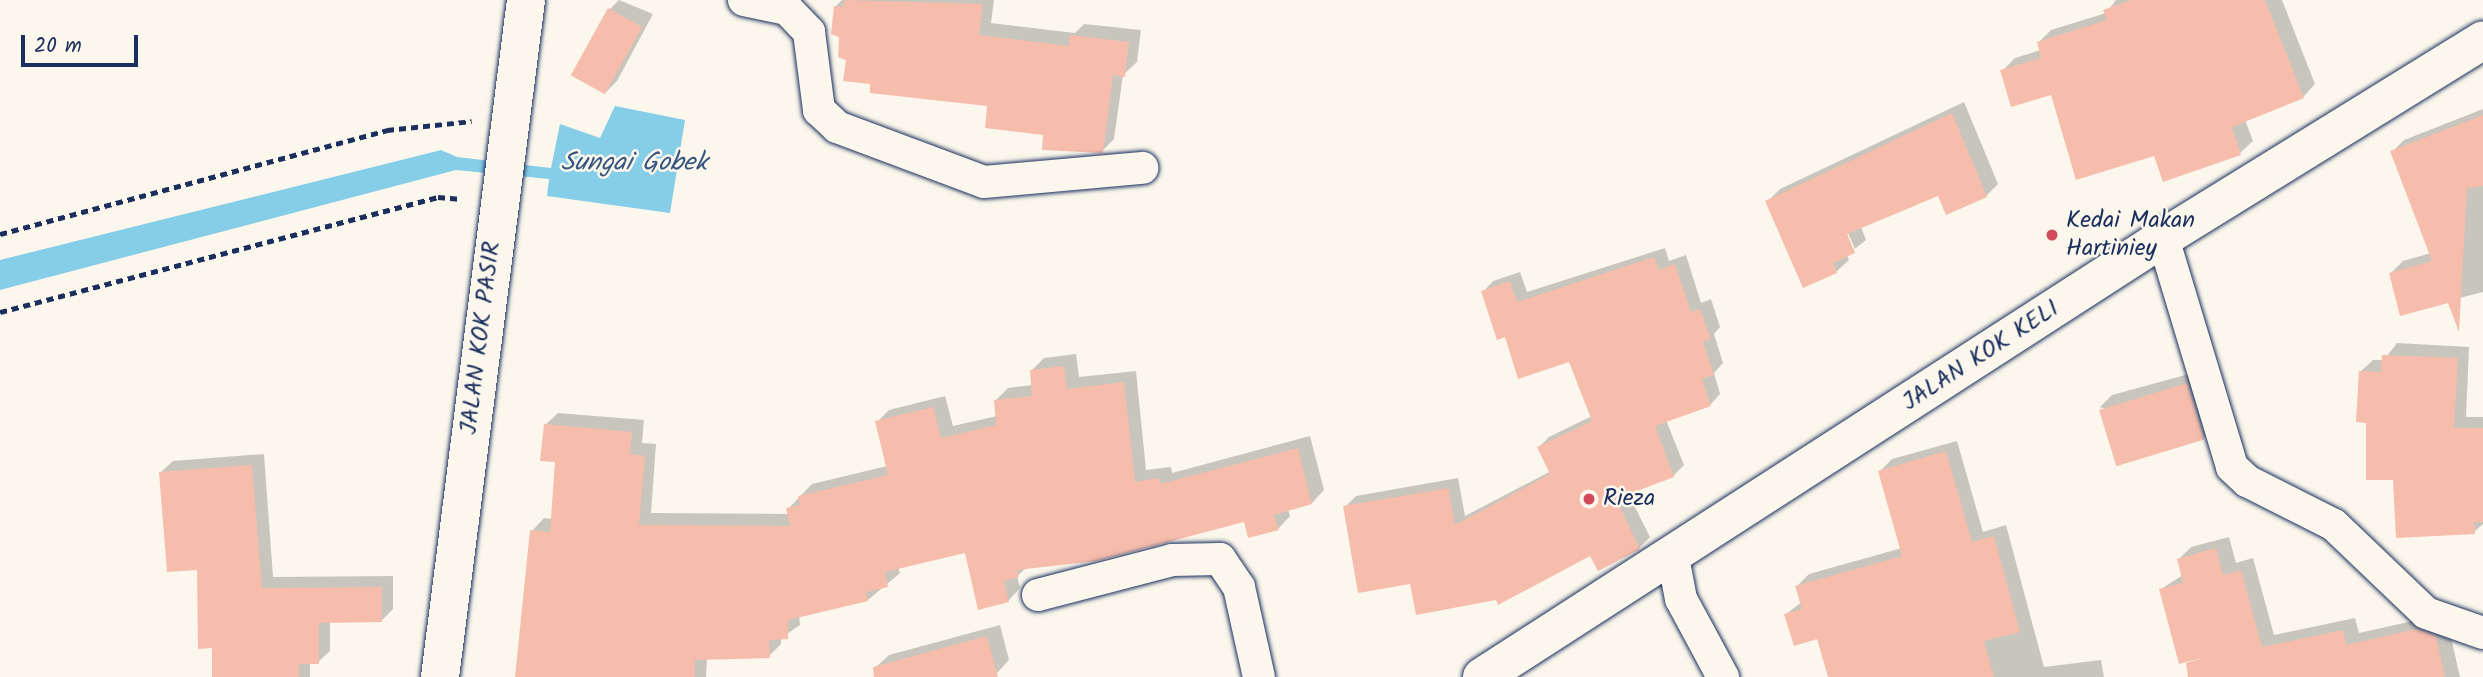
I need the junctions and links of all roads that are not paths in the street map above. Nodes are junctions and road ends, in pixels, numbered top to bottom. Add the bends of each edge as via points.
1 (526, 0) edge
2 (744, 0) edge
3 (2483, 40) edge
4 (1142, 168) dead end
5 (2163, 238) junction
6 (1673, 557) junction
7 (1038, 595) dead end
8 (2483, 633) edge
9 (440, 677) edge
10 (1259, 677) edge
11 (1482, 677) edge
12 (1723, 677) edge

1 - 9 street, JALAN KOK PASIR
2 - 4 street via 787,9 809,32 819,110 836,127 984,182
3 - 5 street, JALAN KOK KELI
5 - 6 street, JALAN KOK KELI
5 - 8 street via 2232,467 2247,481 2334,525 2426,613
6 - 11 street, JALAN KOK KELI
6 - 12 street via 1681,599
7 - 10 street via 1172,560 1220,559 1240,587

